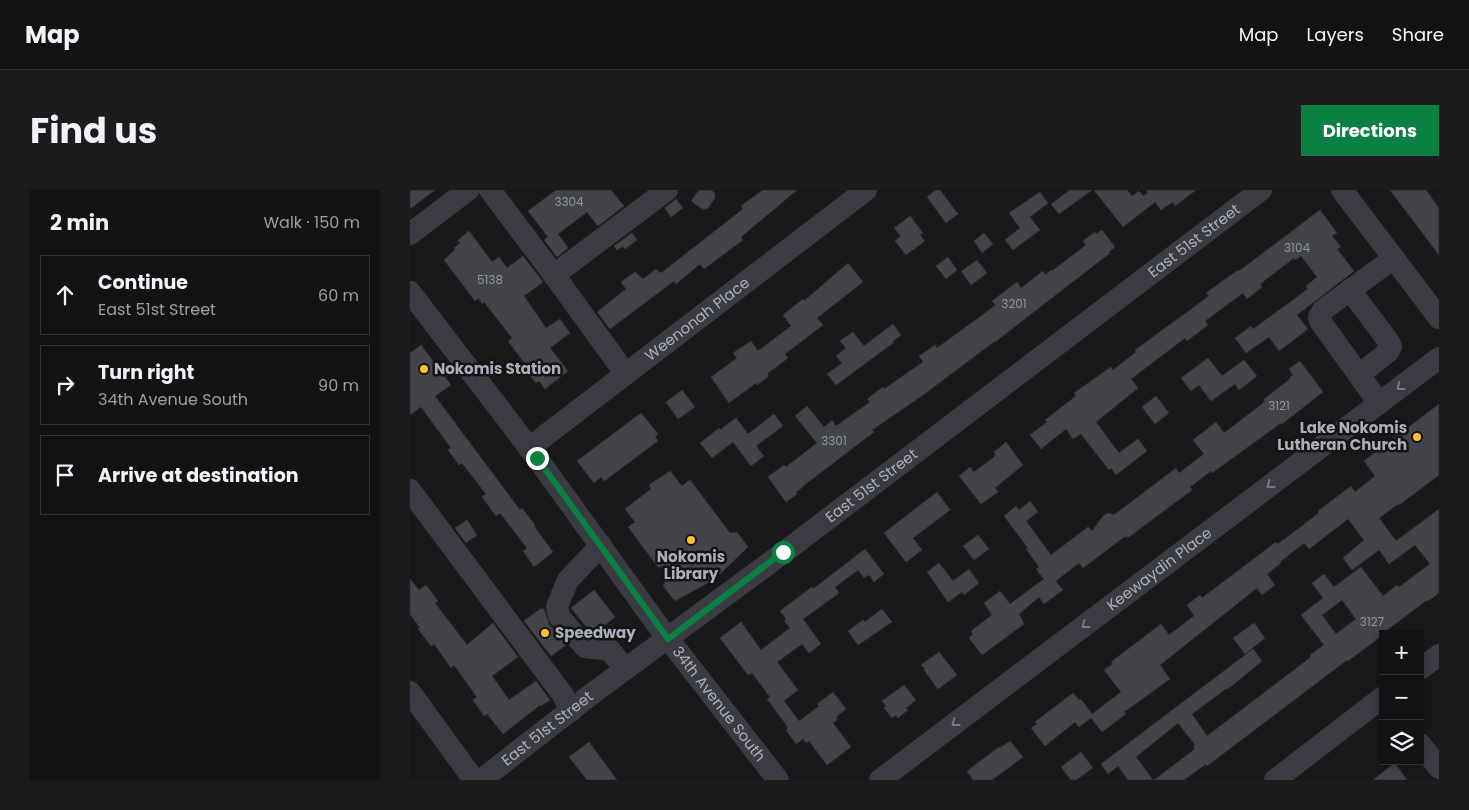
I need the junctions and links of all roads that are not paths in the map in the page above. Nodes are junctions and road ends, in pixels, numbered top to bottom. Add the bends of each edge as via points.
1 (468, 190) edge
2 (490, 190) edge
3 (667, 190) edge
4 (866, 190) edge
5 (1261, 190) edge
6 (1342, 190) edge
7 (410, 234) edge
8 (1394, 258) junction
9 (554, 275) junction
10 (1350, 290) junction
11 (410, 292) edge
12 (1439, 318) edge
13 (1439, 358) edge
14 (625, 373) junction
15 (1359, 375) junction
16 (1379, 403) junction
17 (529, 448) junction
18 (410, 490) edge
19 (601, 545) junction
20 (668, 639) junction
21 (1439, 655) edge
22 (1424, 666) edge
23 (625, 669) junction
24 (410, 692) edge
25 (1379, 700) edge
26 (571, 711) junction
27 (1424, 749) edge
28 (1439, 768) edge
29 (891, 777) edge
30 (474, 780) edge
31 (481, 780) edge
32 (778, 780) edge
33 (1275, 780) edge

1 - 7 street
2 - 9 street
3 - 9 street
4 - 14 street, Weenonah Place
5 - 20 street, East 51st Street
6 - 8 street
8 - 10 street
8 - 12 street
9 - 14 street
10 - 15 street via 1323,310 1319,317
10 - 15 street via 1391,347
11 - 17 street, 34th Avenue South
13 -> 16 street, Keewaydin Place
14 - 17 street, Weenonah Place
15 - 16 street
16 -> 29 street, Keewaydin Place
17 - 19 street, 34th Avenue South
18 - 26 street via 563,695
19 - 20 street, 34th Avenue South
19 - 23 street via 568,580 557,606 559,616 585,647 610,650
20 - 23 street, East 51st Street
20 - 32 street, 34th Avenue South
21 - 22 street
23 - 26 street, East 51st Street
24 - 30 street
25 - 33 street
26 - 31 street, East 51st Street
27 - 28 street

